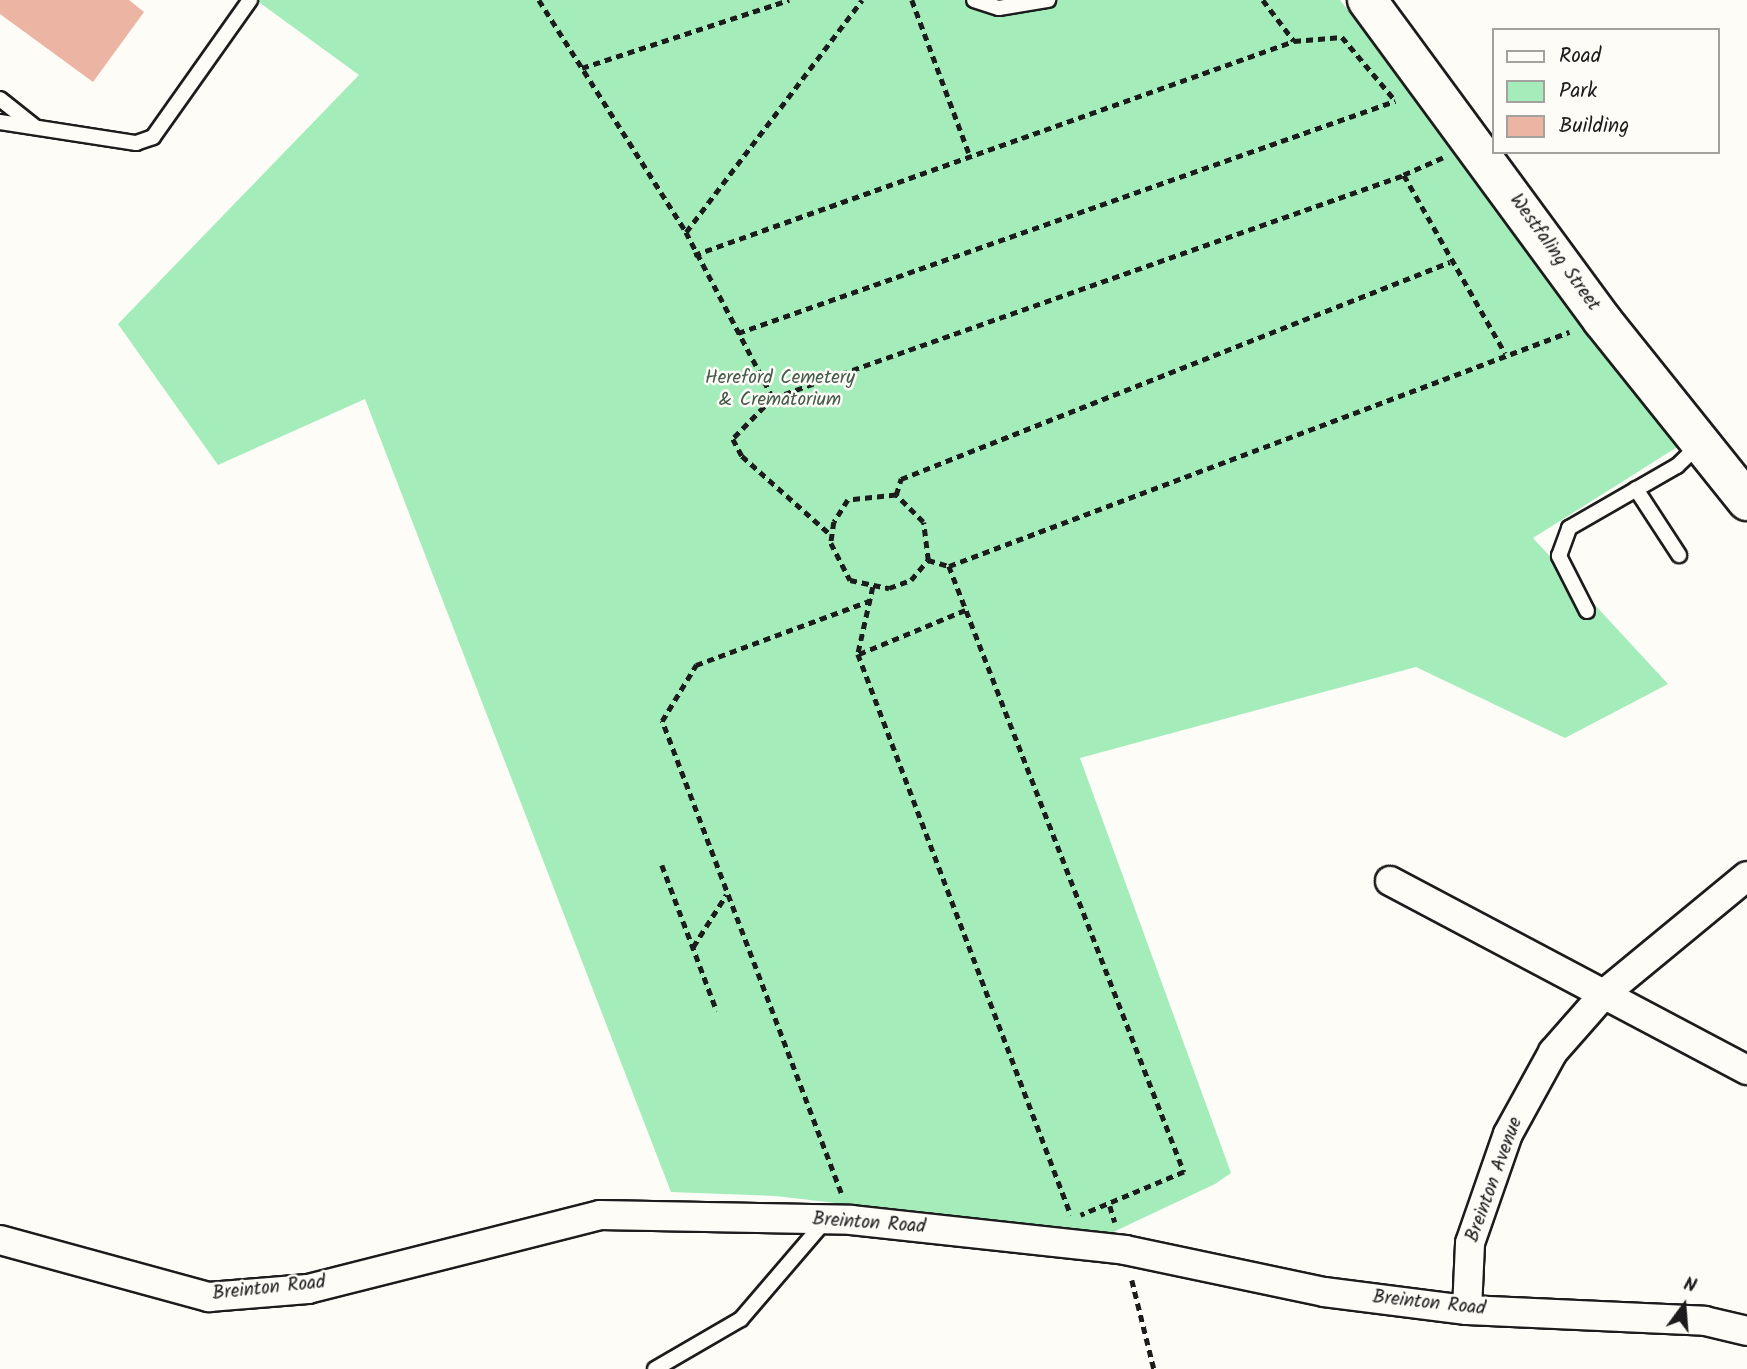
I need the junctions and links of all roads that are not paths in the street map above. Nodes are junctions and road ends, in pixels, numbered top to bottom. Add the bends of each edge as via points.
1 (250, 0) edge
2 (974, 0) edge
3 (1048, 0) edge
4 (1367, 0) edge
5 (0, 99) edge
6 (0, 122) edge
7 (38, 129) junction
8 (1700, 442) junction
9 (1636, 489) junction
10 (1747, 501) edge
11 (1679, 555) dead end
12 (1587, 611) dead end
13 (1747, 876) edge
14 (1390, 881) dead end
15 (1604, 994) junction
16 (1747, 1070) edge
17 (839, 1220) junction
18 (0, 1240) edge
19 (1467, 1310) junction
20 (1747, 1331) edge
21 (655, 1369) edge

1 - 7 lane via 153,137 136,143
2 - 3 lane via 999,8
4 - 8 street, Westfaling Street via 1602,320
5 - 7 lane
6 - 7 lane
8 - 9 lane via 1688,458
8 - 10 street, Westfaling Street
9 - 11 lane
9 - 12 lane via 1569,528 1562,542 1559,556
13 - 15 street, Breinton Avenue
14 - 15 street
15 - 16 street
15 - 19 street, Breinton Avenue via 1553,1052 1508,1134 1470,1243
17 - 18 street, Breinton Road via 600,1215 308,1289 209,1297
17 - 19 street, Breinton Road via 1125,1250 1324,1292
17 - 21 lane via 741,1318
19 - 20 street, Breinton Road via 1705,1321

